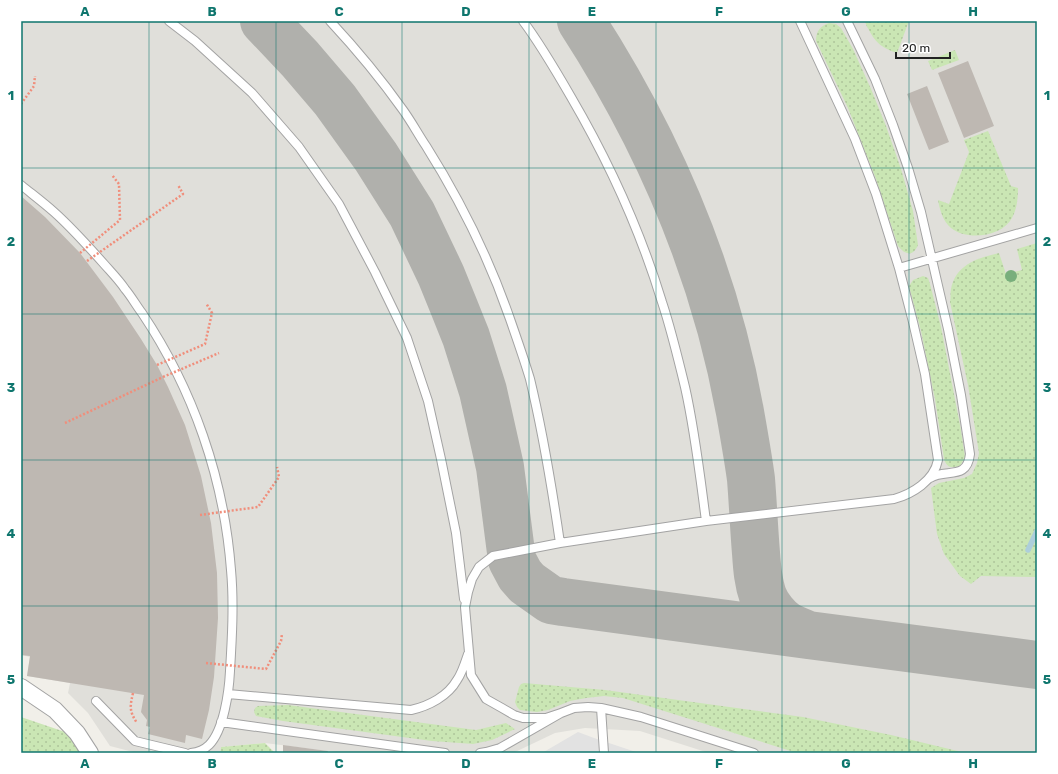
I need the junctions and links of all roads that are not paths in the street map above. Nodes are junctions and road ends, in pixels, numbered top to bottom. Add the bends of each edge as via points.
1 (169, 21) edge
2 (330, 21) edge
3 (523, 21) edge
4 (847, 21) edge
5 (803, 22) edge
6 (21, 185) edge
7 (1037, 228) edge
8 (932, 259) junction
9 (899, 268) junction
10 (938, 460) junction
11 (954, 472) junction
12 (928, 479) junction
13 (706, 521) junction
14 (560, 543) junction
15 (465, 607) junction
16 (469, 654) junction
17 (21, 687) edge
18 (228, 694) junction
19 (96, 701) dead end
20 (601, 708) junction
21 (561, 713) junction
22 (221, 722) junction
23 (171, 752) edge
24 (90, 753) edge
25 (185, 753) edge
26 (191, 753) edge
27 (445, 753) edge
28 (480, 753) edge
29 (604, 753) edge
30 (754, 753) edge

1 - 15 lane via 195,40 252,93 299,147 339,204 375,272 407,338 428,401 456,533
2 - 14 lane via 404,111 456,196 480,244 501,293 529,378 545,448
3 - 13 lane via 555,69 610,170 649,264 663,303 685,388 696,443
4 - 8 lane via 875,79 893,125 921,212
5 - 9 lane via 855,139 876,194
6 - 18 lane via 85,242 126,289 179,376 200,427 215,472 225,520 231,570 232,631
7 - 8 lane
8 - 9 lane
8 - 11 lane via 961,395 970,454 967,466
9 - 10 lane via 925,374
10 - 11 lane via 943,468
10 - 12 lane via 937,467
11 - 12 lane
12 - 13 lane via 910,493 894,499
13 - 14 lane
14 - 15 lane via 493,556 479,566 472,579
15 - 16 lane
16 - 18 lane via 457,680 448,692 431,704 411,710
16 - 21 lane via 471,675 486,698 514,715 524,718 546,718
17 - 24 street via 55,710 77,733
18 - 22 lane
19 - 23 lane via 135,741
20 - 21 lane via 574,708
20 - 29 lane
20 - 30 lane via 642,717
21 - 28 lane via 500,748
22 - 26 lane via 210,744 205,749
22 - 27 lane
23 - 25 lane

